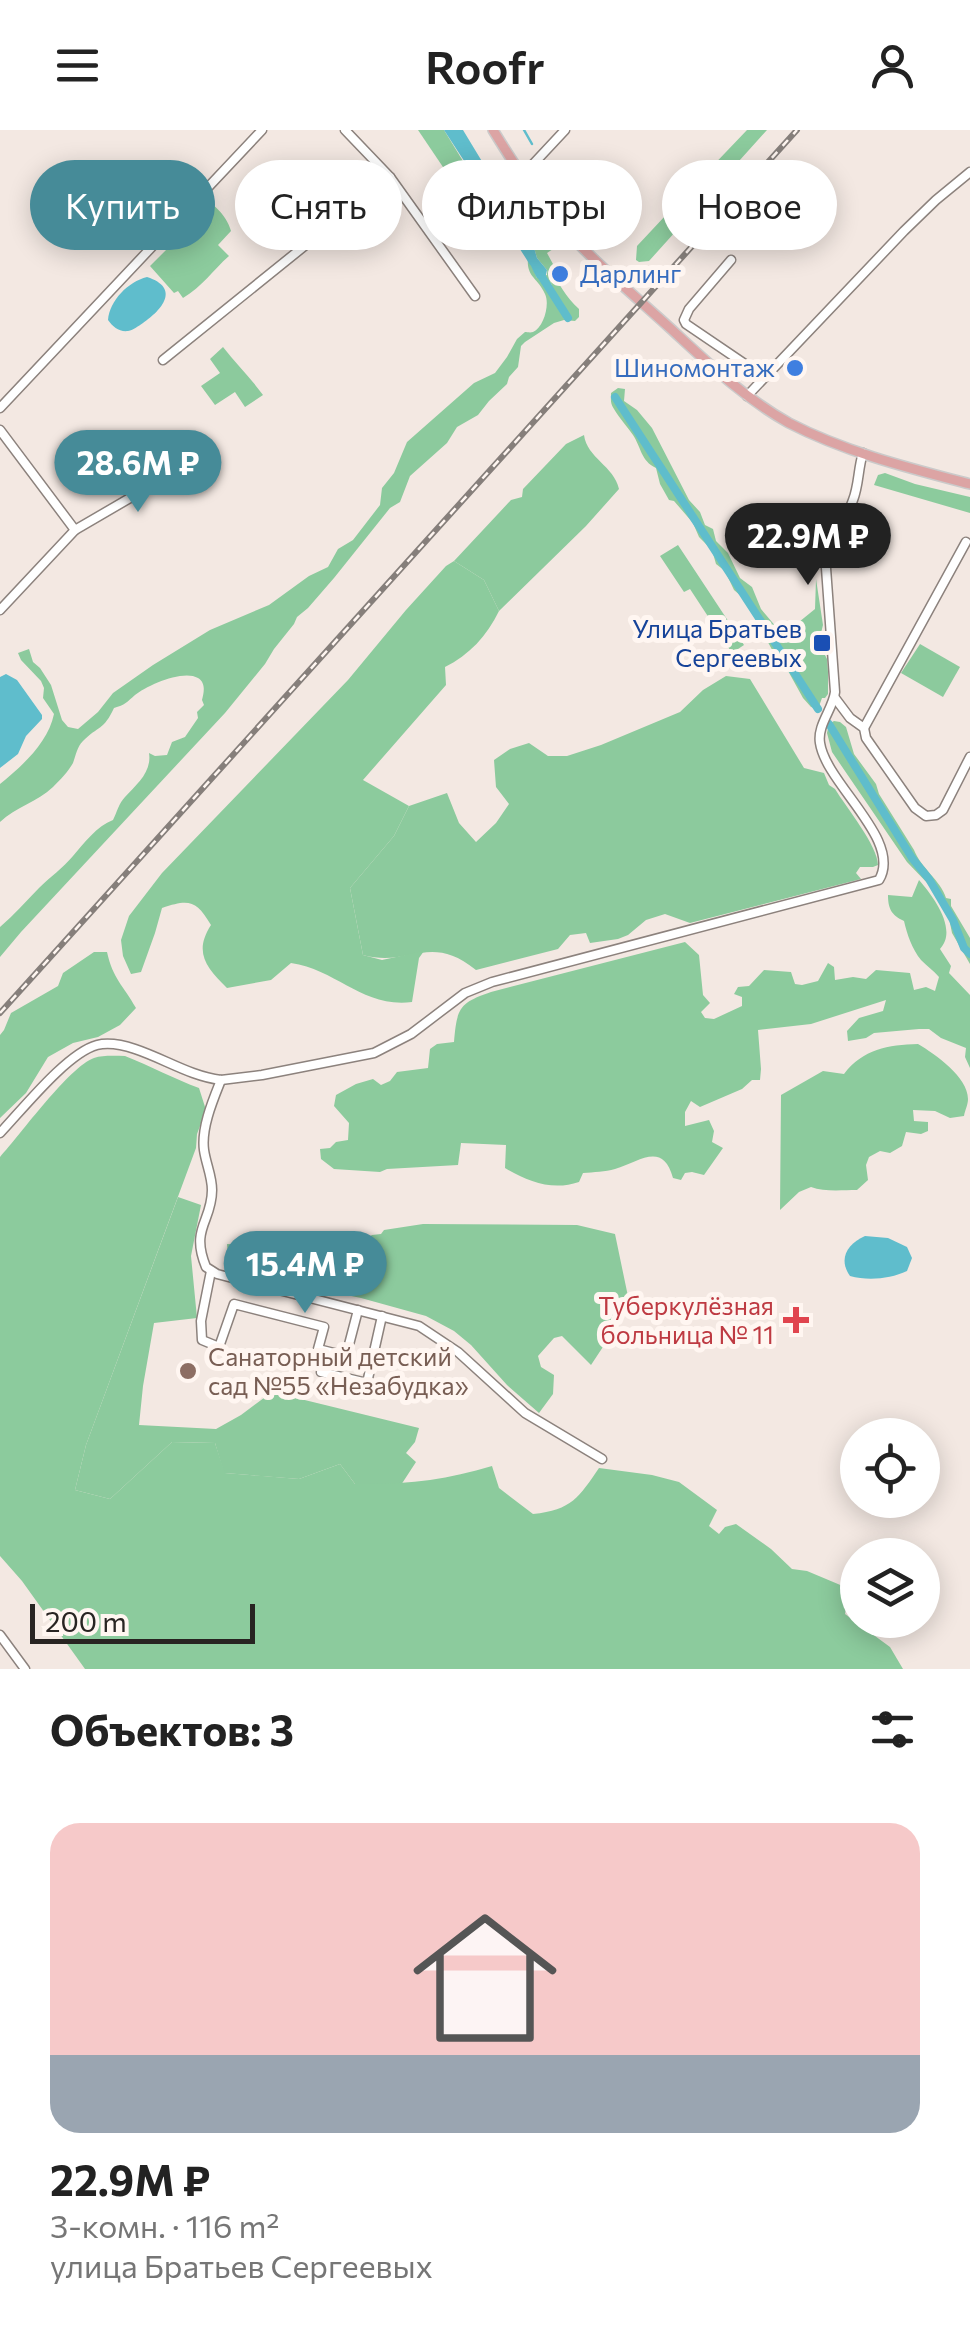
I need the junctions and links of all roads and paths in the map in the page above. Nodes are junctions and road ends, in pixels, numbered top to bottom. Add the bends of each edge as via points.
1 (262, 130) edge
2 (345, 130) edge
3 (493, 130) edge
4 (565, 130) edge
5 (374, 160) edge
6 (512, 160) edge
7 (537, 160) edge
8 (970, 172) edge
9 (402, 194) edge
10 (300, 250) edge
11 (586, 250) edge
12 (730, 260) dead end
13 (476, 296) dead end
14 (164, 360) dead end
15 (764, 377) junction
16 (748, 396) junction
17 (0, 408) edge
18 (0, 430) edge
19 (864, 453) junction
20 (195, 469) dead end
21 (970, 484) edge
22 (76, 530) junction
23 (966, 542) dead end
24 (0, 610) edge
25 (835, 698) junction
26 (864, 728) junction
27 (970, 757) edge
28 (222, 1080) junction
29 (0, 1133) edge
30 (210, 1271) junction
31 (286, 1292) junction
32 (358, 1310) junction
33 (279, 1316) junction
34 (382, 1316) junction
35 (321, 1372) dead end
36 (367, 1384) junction
37 (409, 1393) dead end
38 (602, 1459) dead end
39 (0, 1636) edge
40 (25, 1669) edge

1 - 17 street
2 - 5 street
3 - 6 main road
4 - 7 street
8 - 15 street
9 - 13 street
10 - 14 street
11 - 16 main road
12 - 15 street via 684,320
15 - 16 street
16 - 19 main road via 806,431
18 - 22 street
19 - 21 main road
19 - 25 street via 826,568
20 - 22 street via 178,470
22 - 24 street
23 - 26 street
25 - 26 street
25 - 28 street via 820,744 880,846 885,865 879,880 492,982 374,1053
26 - 27 street via 915,808 929,817 943,810
28 - 29 street via 134,1048 97,1045 79,1054
28 - 30 street via 204,1144 212,1192 199,1245
30 - 31 street
30 - 33 street via 202,1340 219,1347 234,1304
31 - 32 street
31 - 33 street
32 - 33 street via 346,1356 318,1349 324,1327
32 - 34 street
34 - 36 street
34 - 38 street via 431,1332 525,1413
35 - 36 street
36 - 37 street
39 - 40 street

